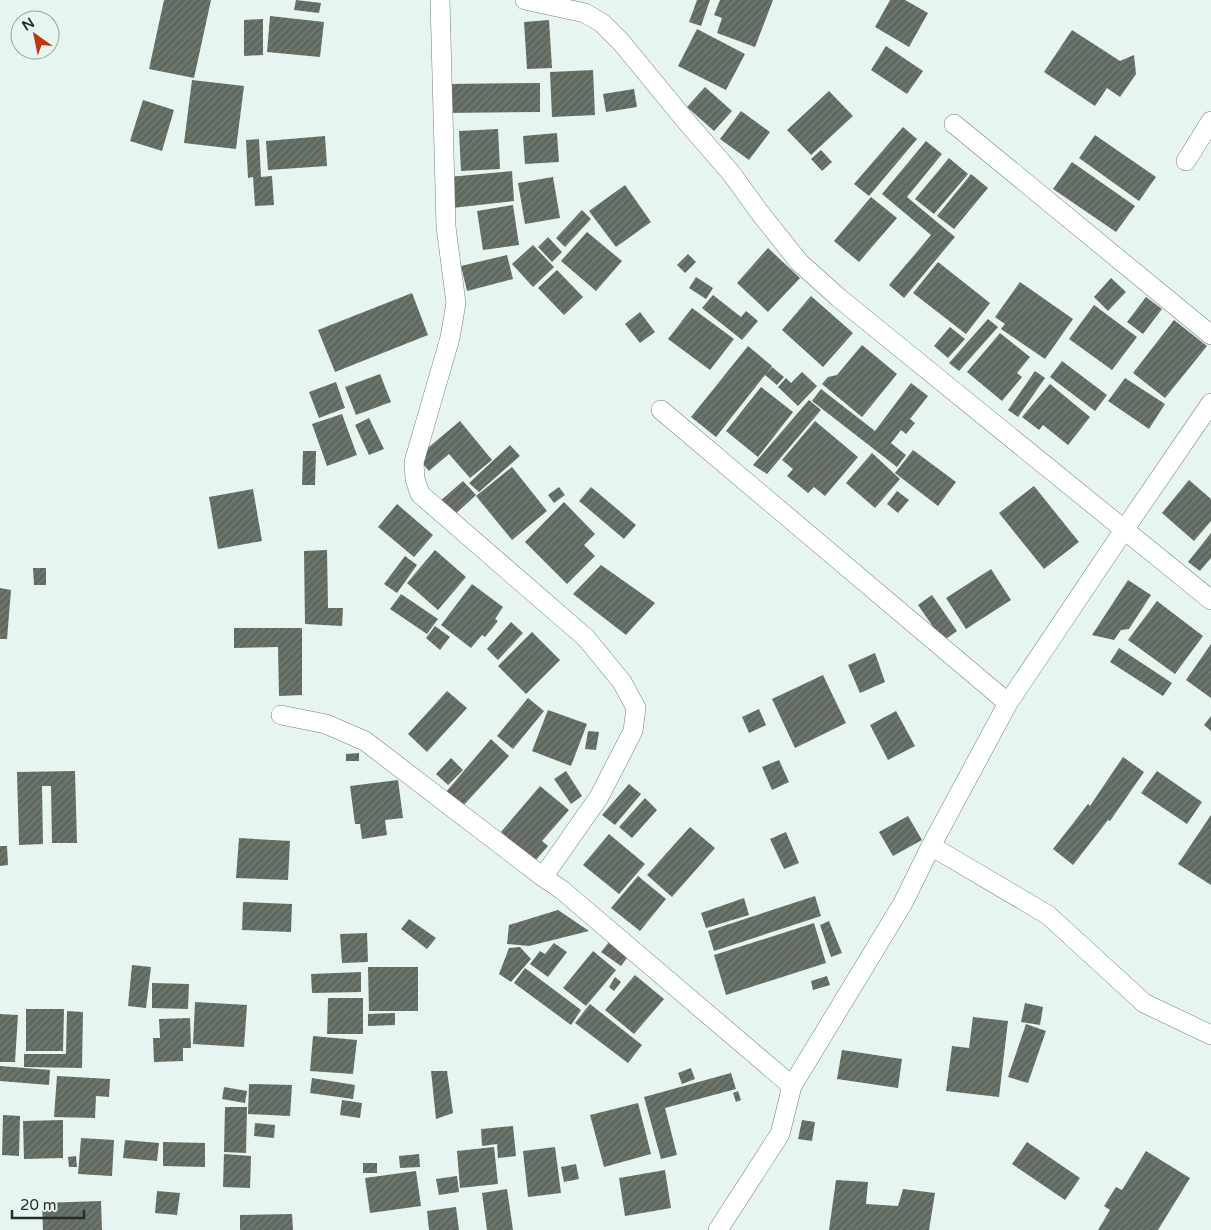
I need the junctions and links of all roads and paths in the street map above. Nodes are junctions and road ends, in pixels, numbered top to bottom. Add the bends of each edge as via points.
1 (440, 0) edge
2 (526, 0) edge
3 (1211, 121) edge
4 (954, 124) dead end
5 (1186, 161) dead end
6 (1211, 335) edge
7 (1211, 403) edge
8 (661, 410) dead end
9 (1124, 530) junction
10 (1211, 600) edge
11 (1008, 703) junction
12 (281, 715) dead end
13 (931, 846) junction
14 (543, 877) junction
15 (1211, 1035) edge
16 (792, 1086) junction
17 (718, 1230) edge

1 - 14 street via 446,227 456,303 450,338 414,462 415,479 420,494 586,638 622,682 636,708 633,731 599,797
2 - 9 street via 585,13 602,23 731,173 799,262
3 - 5 street
4 - 6 street
7 - 9 street
8 - 11 street
9 - 10 street
9 - 11 street
11 - 13 street
12 - 14 street via 326,724 365,741
13 - 15 street via 1048,915 1144,1004
13 - 16 street via 903,903
14 - 16 street
16 - 17 street via 780,1134

